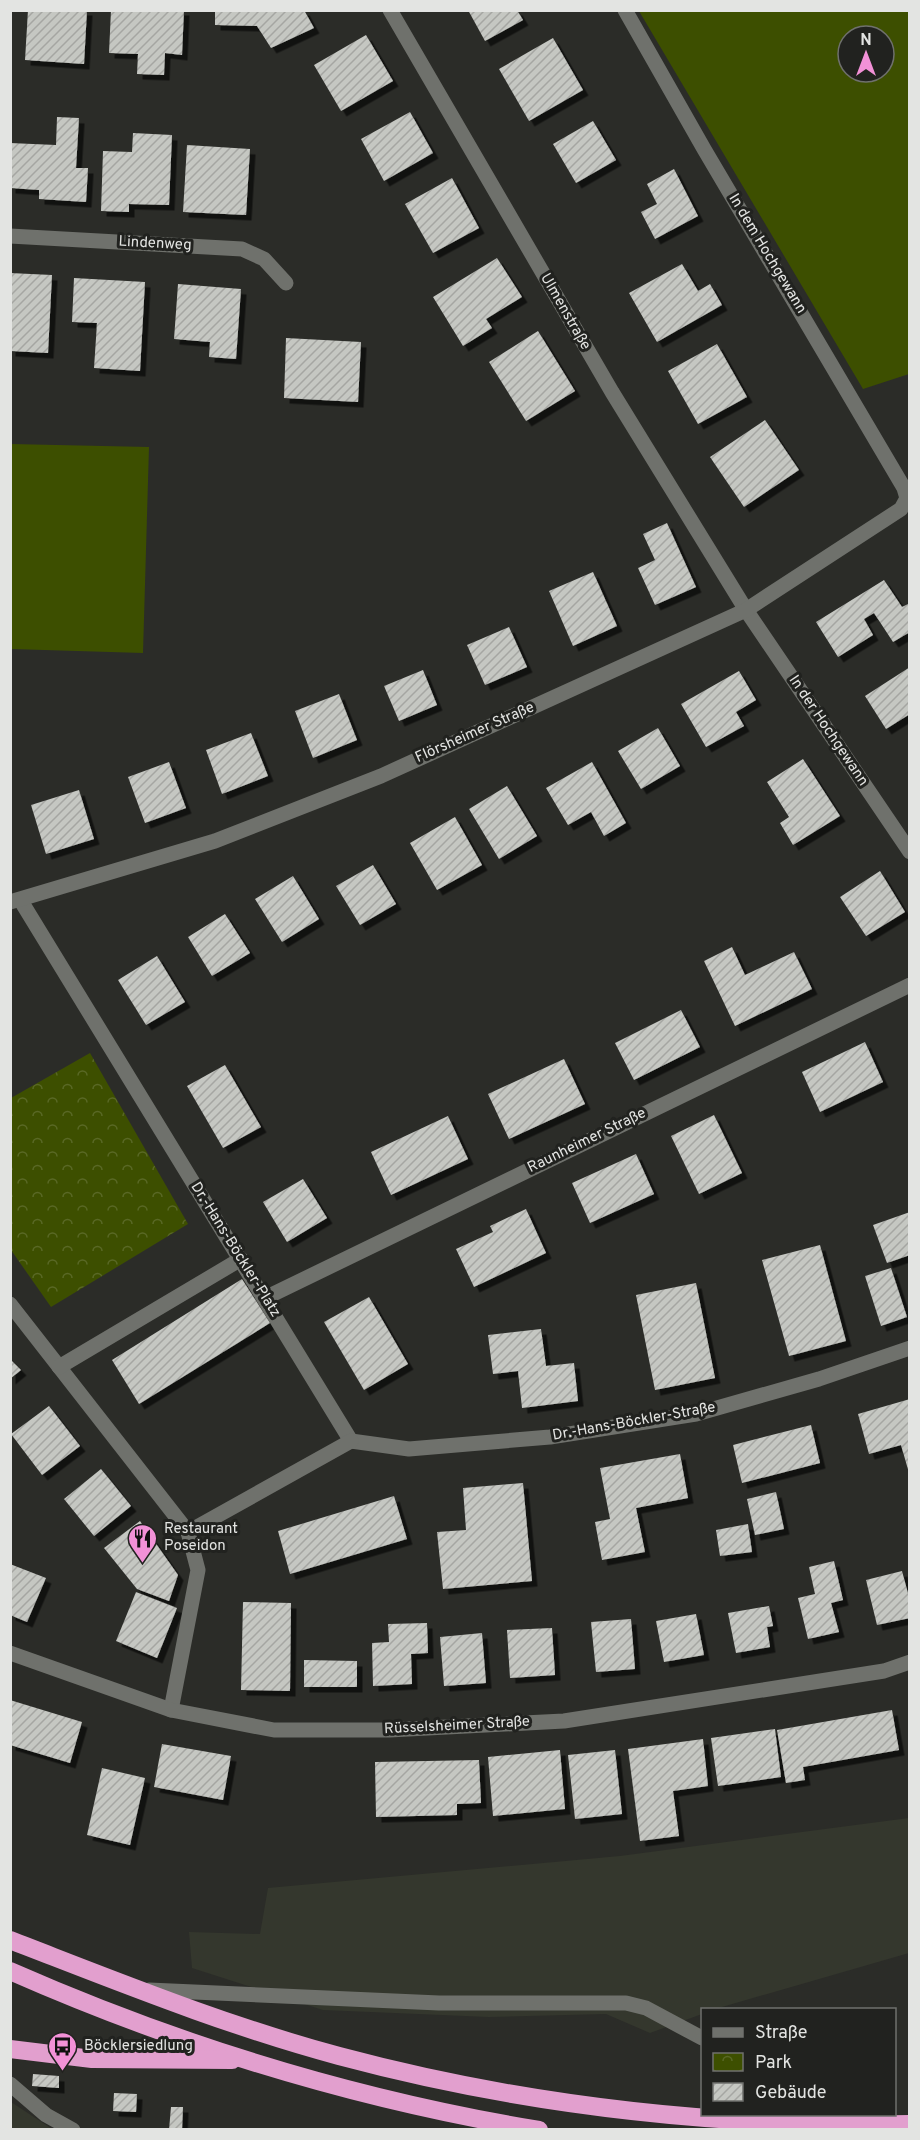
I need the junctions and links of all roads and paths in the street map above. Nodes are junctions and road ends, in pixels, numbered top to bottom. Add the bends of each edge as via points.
1 (390, 10) edge
2 (625, 10) edge
3 (10, 236) edge
4 (286, 283) dead end
5 (907, 498) joint
6 (746, 610) junction
7 (909, 852) edge
8 (16, 902) edge
9 (909, 985) edge
10 (241, 1259) junction
11 (265, 1298) junction
12 (10, 1304) edge
13 (909, 1348) edge
14 (59, 1367) junction
15 (351, 1441) junction
16 (188, 1532) junction
17 (10, 1653) edge
18 (909, 1662) edge
19 (171, 1710) junction
20 (10, 1940) edge
21 (10, 1971) edge
22 (137, 1989) junction
23 (701, 2037) edge
24 (10, 2049) edge
25 (252, 2061) junction
26 (10, 2084) edge
27 (845, 2116) edge
28 (909, 2124) edge
29 (863, 2125) junction
30 (73, 2130) edge
31 (538, 2130) edge

1 - 6 street, Ulmenstraße via 612,392
2 - 5 street, In dem Hochgewann via 859,407
3 - 4 street, Lindenweg via 242,249 264,259
5 - 6 street, Flörsheimer Straße via 894,515
6 - 7 street, In der Hochgewann
6 - 8 street, Flörsheimer Straße via 381,776 215,841
8 - 10 street, Dr.-Hans-Böckler-Platz
9 - 11 street, Raunheimer Straße
10 - 11 street, Dr.-Hans-Böckler-Platz
10 - 14 street
11 - 15 street, Dr.-Hans-Böckler-Platz
12 - 14 street
13 - 15 street, Dr.-Hans-Böckler-Straße via 696,1414 550,1437 409,1449
14 - 16 street
15 - 16 street
16 - 19 street via 198,1570
17 - 19 street, Rüsselsheimer Straße
18 - 19 street, Rüsselsheimer Straße via 884,1671 564,1721 389,1730 274,1730
20 - 22 highway
21 - 25 highway via 155,2030
22 - 23 street via 439,2003 626,2003 646,2008
22 - 29 highway via 339,2056 546,2101 651,2115
24 - 25 highway via 92,2059
25 - 31 highway via 416,2105
26 - 30 street via 46,2115
27 - 29 street
28 - 29 highway

